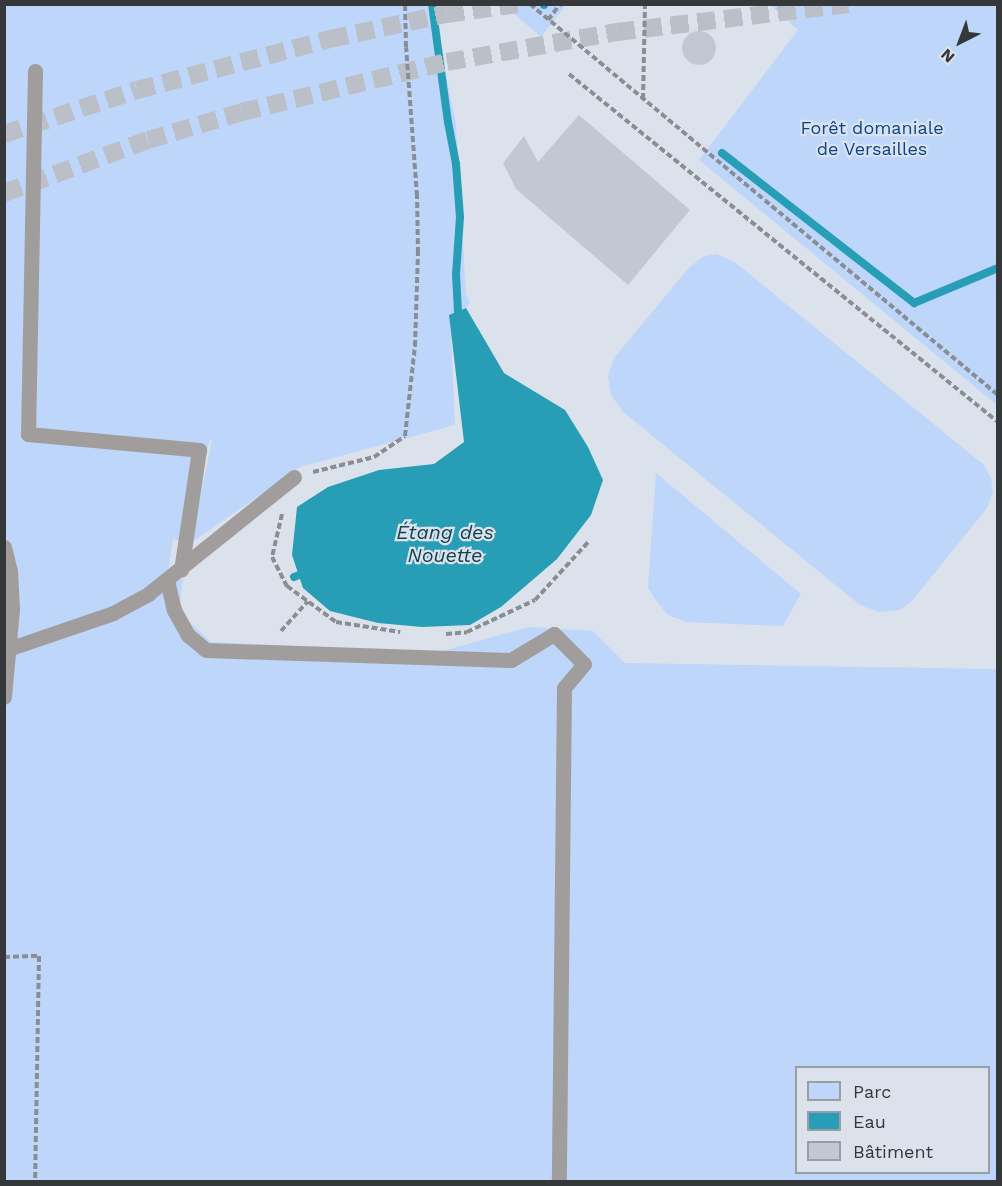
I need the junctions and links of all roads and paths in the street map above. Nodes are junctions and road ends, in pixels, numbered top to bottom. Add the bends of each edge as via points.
1 (405, 4) edge
2 (530, 4) edge
3 (560, 4) edge
4 (645, 5) edge
5 (548, 20) junction
6 (34, 71) dead end
7 (569, 74) dead end
8 (643, 99) junction
9 (998, 395) edge
10 (998, 422) edge
11 (294, 477) junction
12 (590, 540) dead end
13 (4, 547) edge
14 (181, 570) junction
15 (167, 580) junction
16 (308, 602) junction
17 (410, 634) dead end
18 (443, 634) dead end
19 (8, 649) junction
20 (262, 651) junction
21 (5, 694) edge
22 (4, 957) edge
23 (35, 1182) edge
24 (558, 1182) edge

1 - 11 path via 418,253 415,346 405,436 374,457
2 - 5 path
3 - 5 path
4 - 8 path
5 - 8 path
6 - 14 lane via 28,434 199,450
7 - 10 path
8 - 9 path
11 - 14 lane
11 - 16 path via 272,557 287,586
12 - 18 path via 535,600 466,632
13 - 19 lane via 12,609
14 - 15 lane
15 - 19 lane via 113,613
15 - 20 lane via 174,610 188,635 206,650
16 - 17 path via 336,622
16 - 20 path
19 - 21 lane
20 - 24 lane via 511,660 554,634 584,664 564,688
22 - 23 path via 39,956

